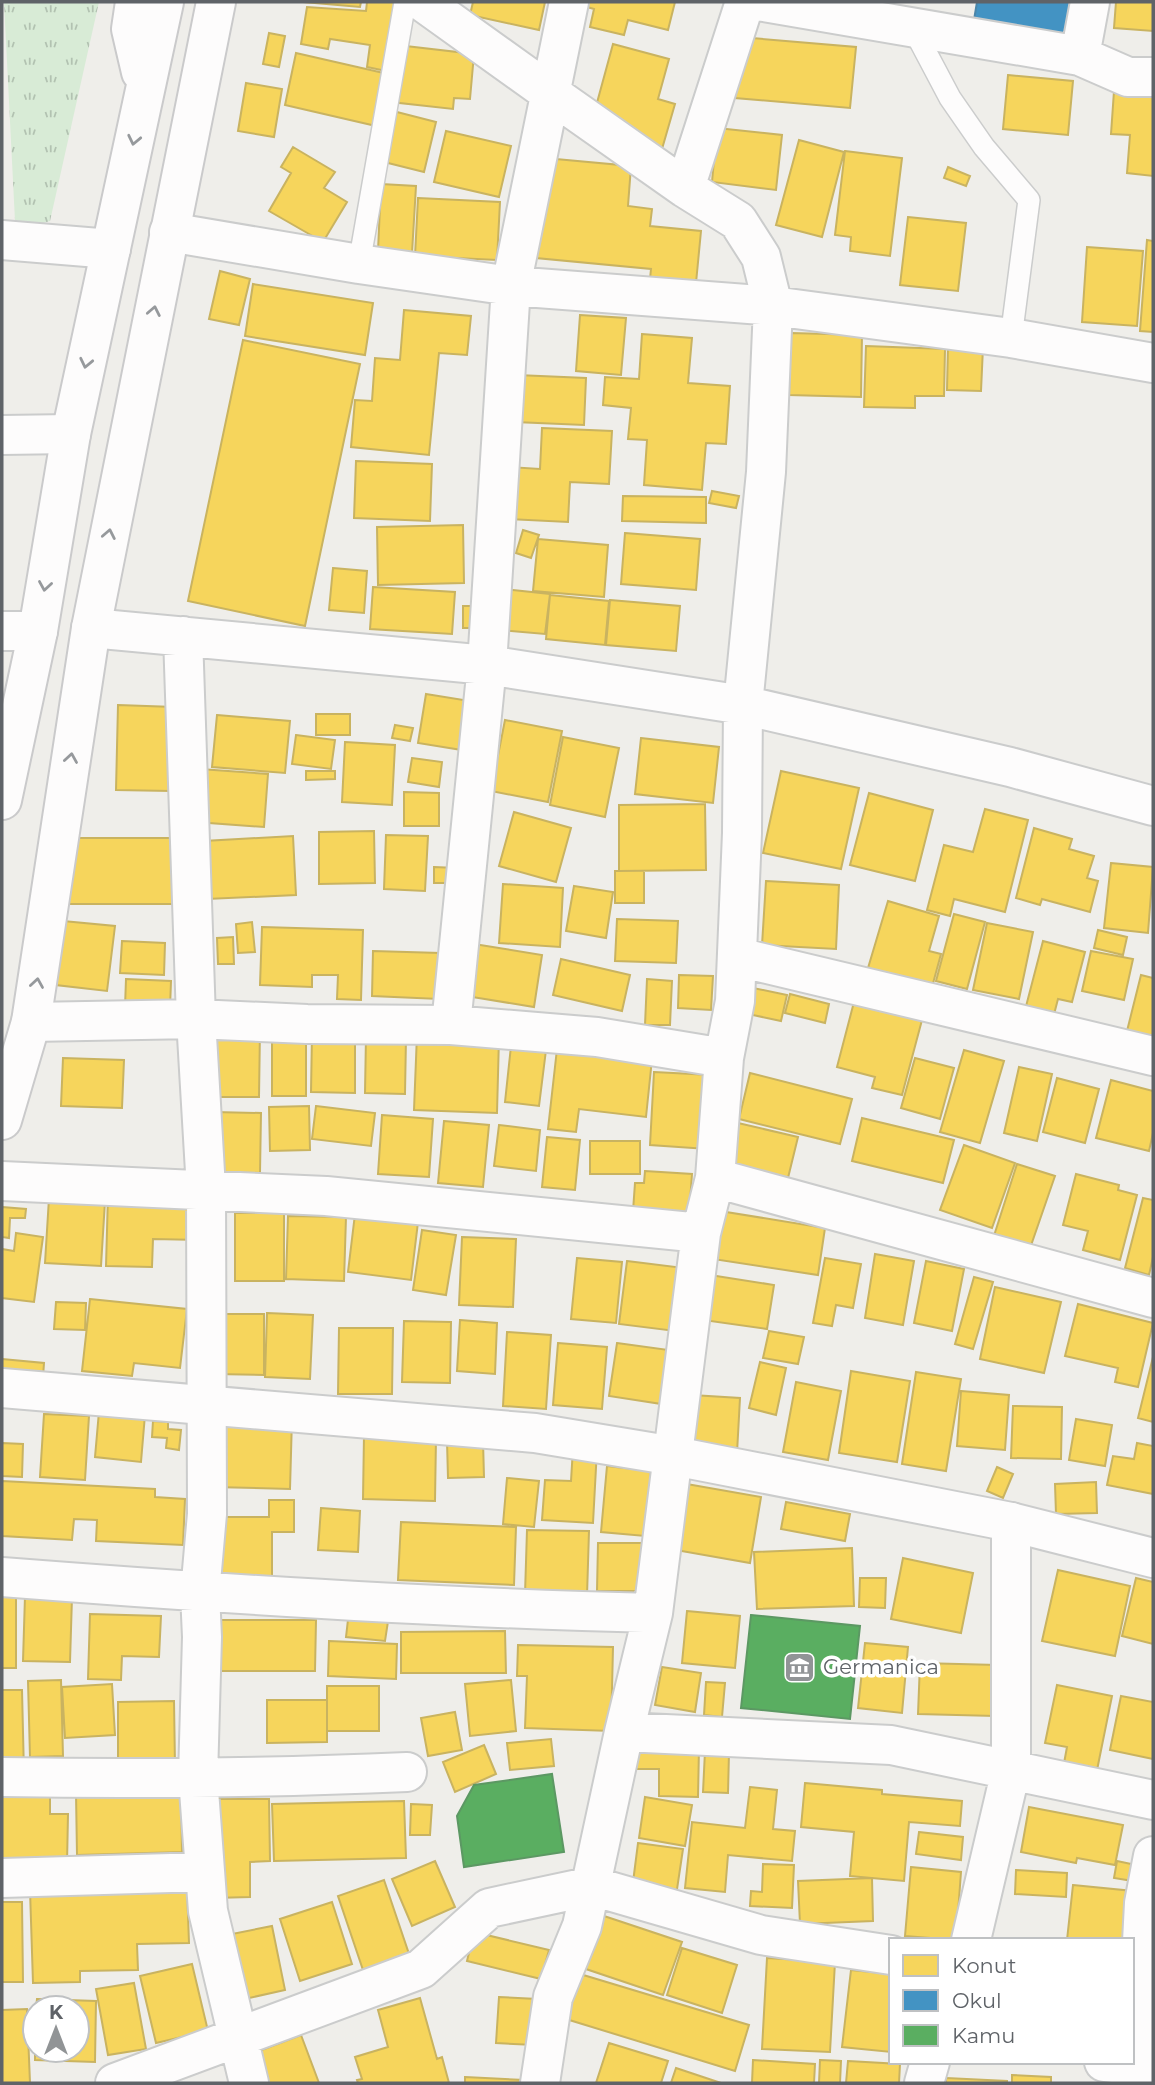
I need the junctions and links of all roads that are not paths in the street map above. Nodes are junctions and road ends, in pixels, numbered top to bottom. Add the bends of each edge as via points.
1 (135, 2) edge
2 (164, 2) edge
3 (216, 2) edge
4 (240, 2) edge
5 (405, 2) edge
6 (423, 2) edge
7 (569, 2) edge
8 (745, 2) edge
9 (764, 2) edge
10 (1090, 2) edge
11 (913, 29) junction
12 (1080, 55) junction
13 (1153, 77) edge
14 (197, 88) junction
15 (145, 90) junction
16 (550, 93) junction
17 (685, 188) junction
18 (169, 232) junction
19 (2, 240) edge
20 (111, 249) junction
21 (359, 264) junction
22 (511, 286) junction
23 (773, 306) junction
24 (1011, 338) junction
25 (1153, 363) edge
26 (71, 434) junction
27 (2, 435) edge
28 (91, 628) junction
29 (20, 631) edge
30 (183, 636) junction
31 (487, 665) junction
32 (743, 705) junction
33 (2, 800) edge
34 (1153, 806) edge
35 (738, 957) junction
36 (196, 1019) junction
37 (32, 1022) junction
38 (452, 1025) junction
39 (1153, 1056) edge
40 (724, 1058) junction
41 (2, 1120) edge
42 (715, 1178) junction
43 (2, 1181) edge
44 (206, 1189) junction
45 (701, 1233) junction
46 (1153, 1298) edge
47 (2, 1388) edge
48 (205, 1404) junction
49 (674, 1455) junction
50 (1011, 1522) junction
51 (1153, 1558) edge
52 (2, 1577) edge
53 (200, 1593) junction
54 (653, 1613) junction
55 (624, 1732) junction
56 (1011, 1770) junction
57 (407, 1772) dead end
58 (2, 1777) edge
59 (198, 1777) junction
60 (1153, 1800) edge
61 (1153, 1856) edge
62 (205, 1871) junction
63 (2, 1878) edge
64 (592, 1886) junction
65 (971, 1938) edge
66 (889, 1955) edge
67 (238, 2039) junction
68 (929, 2064) edge
69 (1112, 2064) edge
70 (1148, 2073) edge
71 (115, 2083) edge
72 (248, 2083) edge
73 (540, 2083) edge
74 (924, 2083) edge

1 - 15 street via 131,29
2 - 15 street
3 - 14 street
4 - 14 street
5 - 21 lane
6 - 16 street
7 - 16 street
8 - 17 street
9 - 11 street
10 - 12 street
11 - 12 street
11 - 24 lane via 950,98 1029,200
12 - 13 street via 1128,77
14 - 18 street
15 -> 20 street
16 - 17 street
16 - 22 street
17 - 23 street via 738,221 761,257
18 - 21 street
28 -> 18 street
19 - 20 street
20 -> 26 street
21 - 22 street
22 - 23 street
22 - 31 street
23 - 24 street
23 - 32 street via 766,471
24 - 25 street
26 - 27 street
26 -> 29 street
28 - 30 street
37 -> 28 street
29 - 33 street
30 - 31 street
30 - 36 street
31 - 32 street
31 - 38 street
32 - 34 street via 1010,767
32 - 35 street
35 - 39 street
35 - 40 street
36 - 37 street
36 - 38 street
36 - 44 street
37 - 41 street
38 - 40 street via 597,1037
40 - 42 street
42 - 45 street
42 - 46 street
43 - 44 street
44 - 45 street via 340,1197
44 - 48 street
45 - 49 street
47 - 48 street
48 - 49 street via 535,1433
48 - 53 street via 206,1514
49 - 50 street
49 - 54 street
50 - 51 street
50 - 56 street
52 - 53 street
53 - 54 street
53 - 59 street
54 - 55 street
55 - 56 street via 891,1745
55 - 64 street
56 - 60 street
56 - 65 street
57 - 59 street
58 - 59 street
59 - 62 street
61 - 70 street via 1144,1903 1140,1981
62 - 63 street
62 - 67 street via 208,1911
64 - 66 street via 761,1935
64 - 67 street via 489,1908 421,1969
64 - 73 street via 582,1926 553,1997
67 - 71 street
67 - 72 street
68 - 74 street
69 - 70 street

